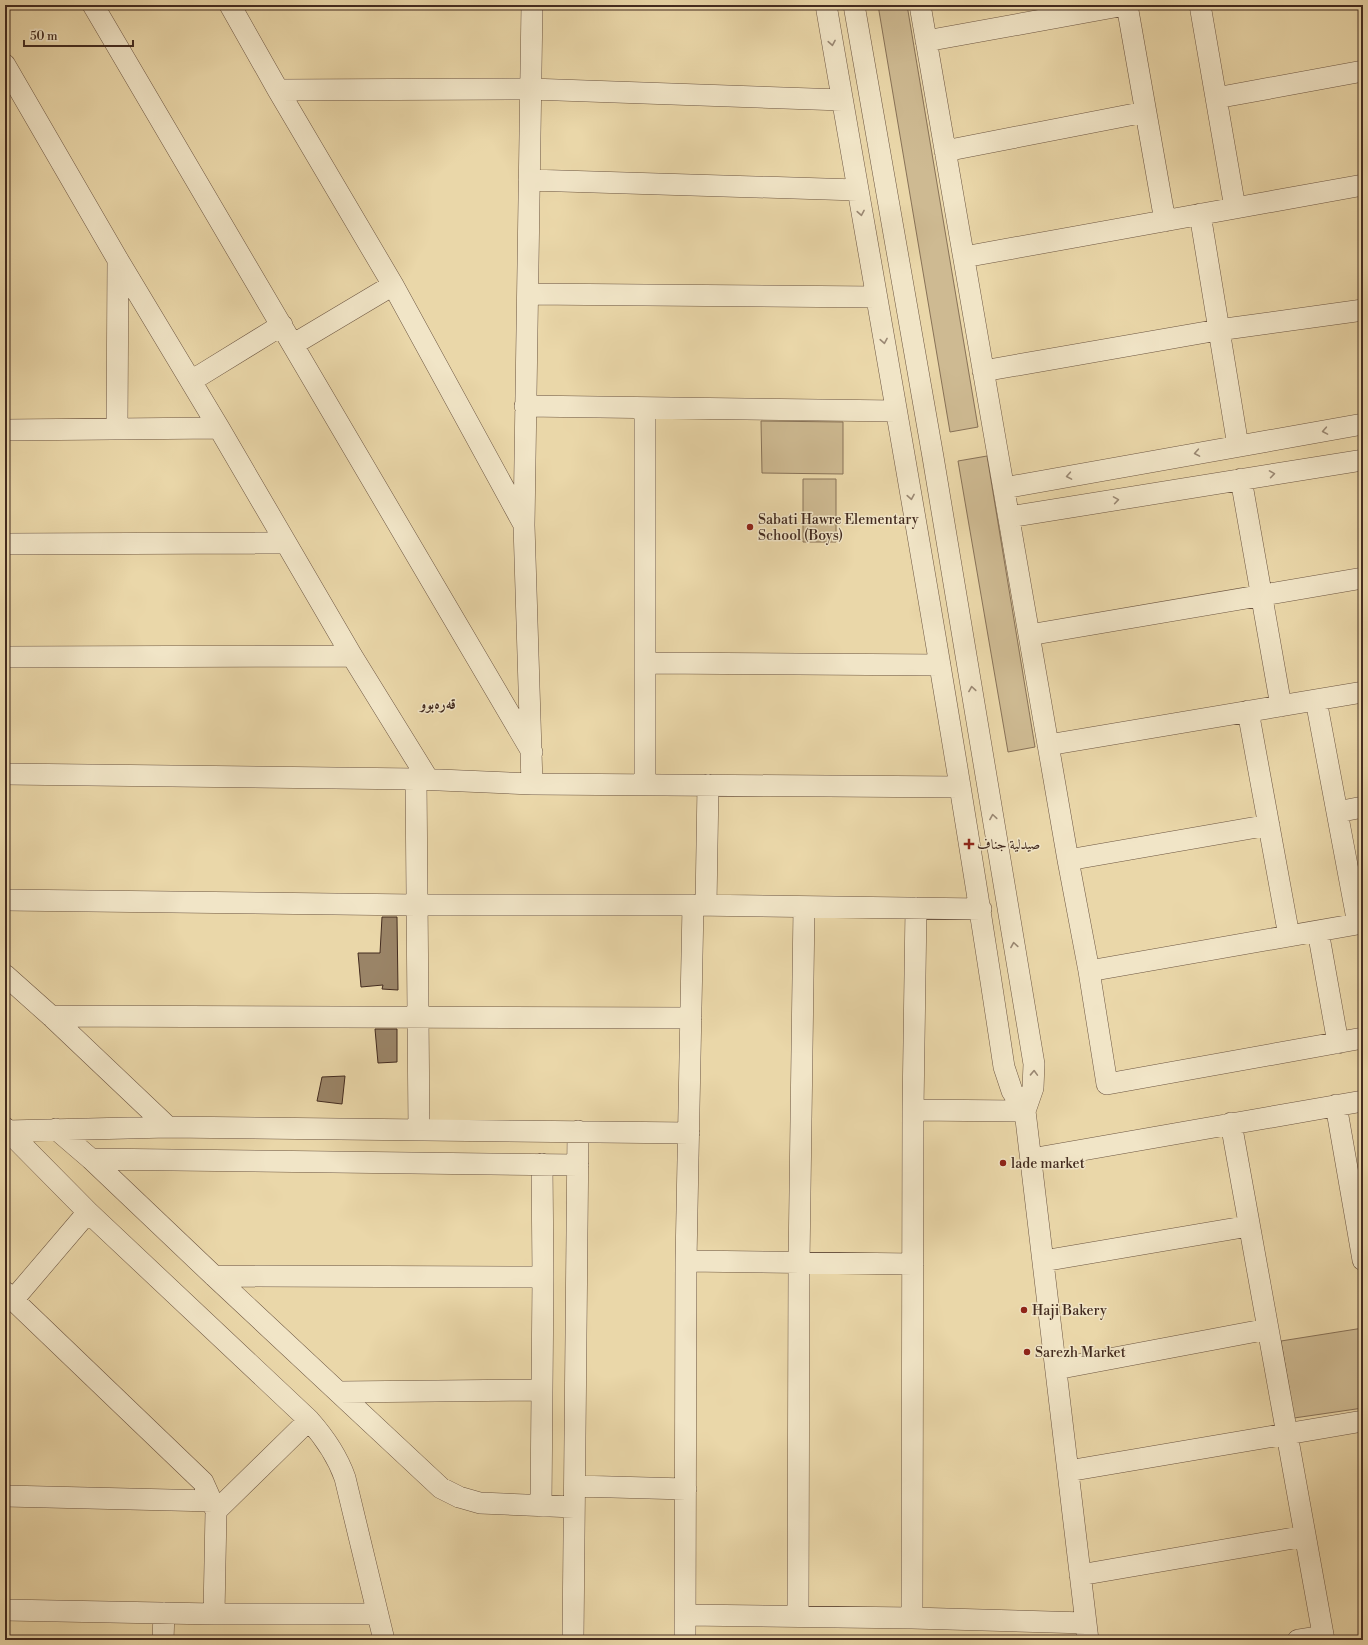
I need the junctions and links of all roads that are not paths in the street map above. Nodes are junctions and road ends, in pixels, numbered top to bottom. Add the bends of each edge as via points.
1 (93, 5) edge
2 (230, 5) edge
3 (532, 5) edge
4 (826, 5) edge
5 (854, 5) edge
6 (920, 5) edge
7 (1126, 5) edge
8 (1200, 5) edge
9 (926, 41) junction
10 (5, 65) edge
11 (1363, 71) edge
12 (530, 89) junction
13 (278, 90) junction
14 (1216, 98) junction
15 (842, 100) junction
16 (1145, 112) junction
17 (945, 151) junction
18 (529, 180) junction
19 (1363, 185) edge
20 (858, 190) junction
21 (1236, 208) junction
22 (1200, 214) junction
23 (1165, 221) junction
24 (964, 258) junction
25 (118, 260) junction
26 (392, 285) junction
27 (528, 294) junction
28 (876, 297) junction
29 (1363, 310) edge
30 (282, 325) junction
31 (1218, 330) junction
32 (294, 344) junction
33 (983, 371) junction
34 (192, 381) junction
35 (526, 406) junction
36 (645, 408) junction
37 (896, 411) junction
38 (1363, 424) edge
39 (118, 428) junction
40 (219, 428) junction
41 (5, 430) edge
42 (1238, 446) junction
43 (933, 457) junction
44 (1363, 460) edge
45 (905, 463) junction
46 (1241, 479) junction
47 (1004, 488) junction
48 (1008, 517) junction
49 (524, 525) junction
50 (286, 543) junction
51 (5, 544) edge
52 (1363, 578) edge
53 (1262, 596) junction
54 (1029, 635) junction
55 (352, 656) junction
56 (5, 657) edge
57 (646, 663) junction
58 (940, 665) junction
59 (1363, 692) edge
60 (1316, 700) junction
61 (1282, 706) junction
62 (1248, 712) junction
63 (1048, 746) junction
64 (532, 752) junction
65 (5, 774) edge
66 (422, 779) junction
67 (532, 784) junction
68 (645, 784) junction
69 (708, 785) junction
70 (960, 787) junction
71 (1363, 807) edge
72 (1337, 812) junction
73 (1269, 825) junction
74 (1068, 860) junction
75 (5, 900) edge
76 (416, 905) junction
77 (699, 905) junction
78 (804, 908) junction
79 (916, 908) junction
80 (980, 909) junction
81 (1360, 924) edge
82 (1318, 931) junction
83 (1289, 936) junction
84 (1089, 971) junction
85 (5, 975) edge
86 (51, 1016) junction
87 (417, 1016) junction
88 (691, 1018) junction
89 (1363, 1038) edge
90 (1338, 1043) junction
91 (1363, 1101) edge
92 (1336, 1105) junction
93 (913, 1110) junction
94 (1025, 1111) junction
95 (1231, 1124) junction
96 (168, 1126) junction
97 (56, 1129) junction
98 (6, 1130) edge
99 (419, 1130) junction
100 (578, 1131) junction
101 (689, 1133) junction
102 (92, 1159) junction
103 (1031, 1159) junction
104 (542, 1164) junction
105 (578, 1165) junction
106 (88, 1212) junction
107 (1250, 1226) junction
108 (1363, 1260) edge
109 (686, 1261) junction
110 (1043, 1261) junction
111 (799, 1263) junction
112 (913, 1264) junction
113 (214, 1276) junction
114 (543, 1277) junction
115 (9, 1296) edge
116 (1268, 1329) junction
117 (1056, 1368) junction
118 (542, 1390) junction
119 (339, 1392) junction
120 (309, 1420) junction
121 (1363, 1421) edge
122 (1286, 1434) junction
123 (1068, 1471) junction
124 (575, 1486) junction
125 (686, 1489) junction
126 (5, 1496) edge
127 (215, 1506) junction
128 (541, 1506) junction
129 (574, 1507) junction
130 (1305, 1536) junction
131 (1080, 1575) junction
132 (5, 1610) edge
133 (164, 1613) junction
134 (214, 1614) junction
135 (377, 1614) junction
136 (686, 1615) junction
137 (798, 1616) junction
138 (912, 1618) junction
139 (1087, 1632) edge
140 (1324, 1638) edge
141 (163, 1640) edge
142 (384, 1640) edge
143 (573, 1640) edge
144 (685, 1640) edge
145 (1298, 1640) edge

1 - 30 street
2 - 13 street
3 - 12 street
4 -> 15 street
5 - 43 street
6 - 9 street
7 - 9 street
7 - 16 street
8 - 14 street
9 - 17 street
10 - 25 street
11 - 14 street
12 - 13 street
12 - 15 street
12 - 18 street
13 - 26 street
14 - 21 street
15 - 20 street
16 - 17 street
16 - 23 street
17 - 24 street
18 - 20 street
18 - 27 street
19 - 21 street
20 -> 28 street
21 - 22 street
22 - 23 street
22 - 31 street
23 - 24 street
24 - 33 street
25 - 34 street
25 - 39 street
26 - 32 street
26 - 49 street
27 - 28 street
27 - 35 street
28 -> 37 street
29 - 31 street
30 - 32 street
30 - 34 street
31 - 33 street
31 - 42 street
32 - 64 street
33 - 47 street
34 - 40 street
35 - 36 street
35 - 49 street
36 - 37 street
36 - 57 street
37 - 45 street
38 -> 42 street
39 - 40 street
39 - 41 street
40 - 50 street
42 -> 47 street
43 - 45 street
94 -> 43 street via 1033,1088 1034,1064
46 -> 44 street
45 -> 58 street
48 -> 46 street
46 - 53 street
47 - 48 street
48 - 54 street
49 - 64 street
50 - 51 street
50 - 55 street
52 - 53 street
53 - 54 street
53 - 61 street
54 - 63 street
55 - 56 street
55 - 66 street
57 - 58 street
57 - 68 street
58 - 70 street
59 - 60 street
60 - 61 street
60 - 72 street
61 - 62 street
62 - 63 street
62 - 73 street
63 - 74 street
64 - 67 street
65 - 66 street
66 - 67 street
66 - 76 street
67 - 68 street
68 - 69 street
69 - 70 street
69 - 77 street
70 - 80 street
71 - 72 street
72 - 81 street
73 - 74 street
73 - 83 street
74 - 84 street
75 - 76 street
76 - 77 street
76 - 87 street
77 - 78 street
77 - 88 street
78 - 79 street
78 - 111 street
79 - 80 street
79 - 93 street
80 - 94 street via 1004,1067 1012,1091
81 - 82 street
82 - 83 street
82 - 90 street
83 - 84 street
84 - 90 street via 1107,1084
85 - 86 street
86 - 87 street
86 - 96 street
87 - 88 street
87 - 99 street
88 - 101 street
89 - 90 street
91 - 92 street
92 - 95 street
92 - 108 street
93 - 94 street
93 - 112 street
94 - 103 street
95 - 103 street
95 - 107 street
96 - 97 street
96 - 99 street
97 - 98 street
97 - 102 street
98 - 106 street
99 - 100 street
100 - 101 street
100 - 105 street
101 - 109 street
102 - 104 street
102 - 113 street
103 - 110 street
104 - 105 street
104 - 114 street
105 - 124 street
106 - 115 street
106 - 120 street
107 - 110 street
107 - 116 street
109 - 111 street
109 - 125 street
110 - 117 street
111 - 112 street
111 - 137 street
112 - 138 street
113 - 114 street
113 - 119 street
114 - 118 street
115 - 127 street via 203,1482
116 - 117 street
116 - 122 street
117 - 123 street
118 - 119 street
118 - 128 street
119 - 128 street via 432,1480 450,1493 480,1503
120 - 127 street
120 - 135 street via 330,1446 345,1478
121 - 122 street
122 - 123 street
122 - 130 street
123 - 131 street
124 - 125 street
124 - 129 street
125 - 136 street
126 - 127 street
127 - 134 street
128 - 129 street
129 - 143 street
130 - 131 street
130 - 140 street
131 - 139 street
132 - 133 street
133 - 134 street
133 - 141 street
134 - 135 street
135 - 142 street
136 - 137 street
136 - 144 street
137 - 138 street
138 - 139 street
140 - 145 street

